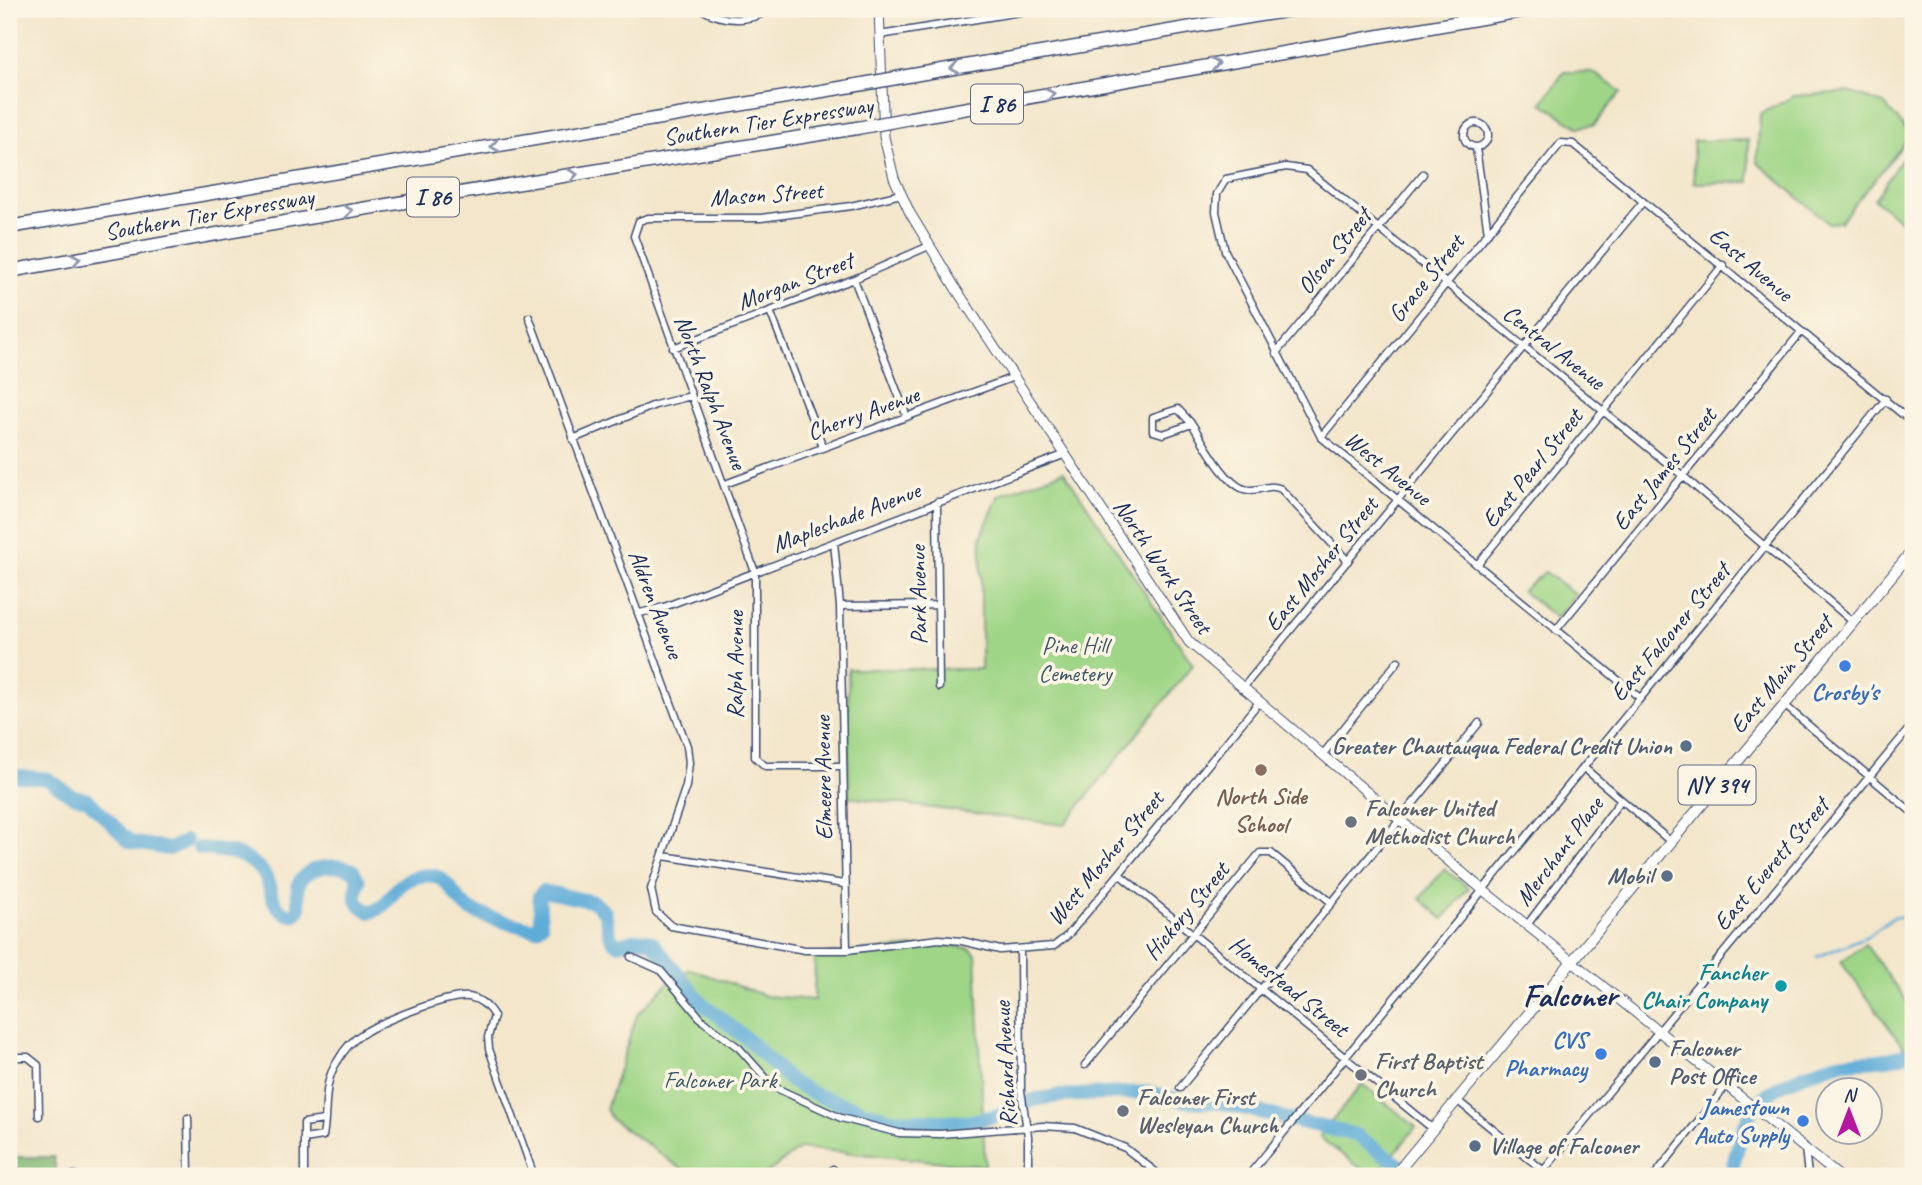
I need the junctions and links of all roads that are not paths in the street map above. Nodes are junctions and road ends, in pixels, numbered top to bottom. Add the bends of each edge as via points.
1 (701, 9) edge
2 (771, 9) edge
3 (879, 9) edge
4 (1038, 9) edge
5 (1296, 9) edge
6 (1534, 9) edge
7 (880, 35) junction
8 (1561, 143) joint
9 (1476, 148) junction
10 (1423, 174) dead end
11 (901, 194) junction
12 (1217, 194) joint
13 (1642, 203) junction
14 (636, 225) joint
15 (9, 227) edge
16 (1378, 228) junction
17 (1488, 233) junction
18 (929, 246) junction
19 (1723, 265) junction
20 (9, 271) edge
21 (854, 279) junction
22 (1446, 284) junction
23 (770, 311) junction
24 (529, 317) dead end
25 (1801, 332) junction
26 (673, 348) junction
27 (1524, 349) junction
28 (1276, 353) junction
29 (1014, 377) junction
30 (691, 396) junction
31 (1886, 399) junction
32 (1604, 411) junction
33 (907, 417) junction
34 (1913, 423) edge
35 (1192, 424) junction
36 (1321, 437) junction
37 (573, 439) junction
38 (823, 447) junction
39 (1066, 454) junction
40 (1683, 476) junction
41 (725, 484) junction
42 (1398, 501) junction
43 (937, 502) junction
44 (834, 542) junction
45 (1913, 544) edge
46 (1766, 545) junction
47 (1913, 550) edge
48 (1348, 561) junction
49 (1478, 565) junction
50 (755, 572) junction
51 (938, 605) junction
52 (840, 606) junction
53 (1863, 608) junction
54 (640, 613) junction
55 (1852, 621) junction
56 (1556, 630) junction
57 (1398, 661) dead end
58 (939, 687) dead end
59 (1242, 689) junction
60 (1640, 698) junction
61 (1259, 702) junction
62 (1783, 704) junction
63 (1479, 723) dead end
64 (1913, 724) edge
65 (1323, 754) junction
66 (842, 766) junction
67 (1583, 767) junction
68 (1870, 776) junction
69 (1621, 800) junction
70 (1913, 813) edge
71 (1401, 819) junction
72 (1671, 842) junction
73 (663, 856) junction
74 (1119, 874) junction
75 (844, 884) junction
76 (1483, 890) junction
77 (1332, 903) junction
78 (654, 909) joint
79 (1527, 925) junction
80 (1193, 933) junction
81 (848, 950) junction
82 (1020, 950) junction
83 (631, 957) dead end
84 (1571, 961) junction
85 (1262, 989) junction
86 (1660, 1030) junction
87 (9, 1057) edge
88 (1346, 1057) junction
89 (1085, 1065) dead end
90 (1726, 1086) junction
91 (1180, 1088) dead end
92 (1458, 1101) junction
93 (38, 1116) dead end
94 (188, 1118) dead end
95 (324, 1120) junction
96 (1027, 1127) junction
97 (1433, 1129) junction
98 (304, 1139) junction
99 (1805, 1147) junction
100 (1544, 1174) edge
101 (188, 1176) edge
102 (304, 1176) edge
103 (534, 1176) edge
104 (1028, 1176) edge
105 (1161, 1176) edge
106 (1248, 1176) edge
107 (1394, 1176) edge
108 (1654, 1176) edge
109 (1808, 1176) edge
110 (1839, 1176) edge

1 - 2 street via 714,16 741,19
3 - 7 street, North Work Street
4 - 7 street
5 -> 15 highway, Southern Tier Expressway / I 86, bridge
20 -> 6 highway, Southern Tier Expressway / I 86, bridge
7 - 11 street, North Work Street via 884,137
8 - 13 street, East Avenue via 1573,144
8 - 17 street, Grace Street
9 - 9 street via 1465,143 1463,134 1473,122 1488,131 1484,145
9 - 17 street
10 - 16 street, Olson Street
11 - 14 street, Mason Street via 785,216 648,218
11 - 18 street, North Work Street
12 - 16 street, Central Avenue via 1226,179 1294,167 1307,170
12 - 28 street, West Avenue via 1225,251
13 - 19 street, East Avenue
13 - 27 street, East Mosher Street
14 - 26 street, North Ralph Avenue via 640,260
16 - 22 street, Central Avenue
16 - 28 street, Olson Street
17 - 22 street, Grace Street
18 - 21 street, Morgan Street
18 - 29 street, North Work Street
19 - 25 street, East Avenue
19 - 32 street, East Pearl Street
21 - 23 street, Morgan Street
21 - 33 street
22 - 27 street, Central Avenue
22 - 36 street, Grace Street
23 - 26 street, Morgan Street
23 - 38 street
24 - 37 street, Aldren Avenue
25 - 31 street, East Avenue
25 - 40 street, East James Street
26 - 30 street, North Ralph Avenue
27 - 32 street, Central Avenue
27 - 42 street, East Mosher Street
28 - 36 street, West Avenue
29 - 33 street, Cherry Avenue
29 - 39 street, North Work Street
30 - 37 street via 655,405
30 - 41 street, North Ralph Avenue
31 - 34 street, East Avenue
31 - 46 street, East Falconer Street
32 - 40 street, Central Avenue
32 - 49 street, East Pearl Street
33 - 38 street, Cherry Avenue
35 - 35 street via 1178,409 1151,420 1157,434
35 - 48 street via 1234,483 1248,490 1281,489
36 - 42 street, West Avenue
37 - 54 street, Aldren Avenue
38 - 41 street, Cherry Avenue
39 - 43 street, Mapleshade Avenue
39 - 59 street, North Work Street via 1189,642
40 - 46 street, Central Avenue
40 - 56 street, East James Street
41 - 50 street, North Ralph Avenue
42 - 48 street, East Mosher Street
42 - 49 street, West Avenue
43 - 44 street, Mapleshade Avenue
43 - 51 street, Park Avenue
44 - 50 street, Mapleshade Avenue
44 - 52 street, Elmeere Avenue
45 - 53 main road, East Main Street / NY 394
46 - 55 street, Central Avenue
46 - 60 street, East Falconer Street
47 - 53 main road, East Main Street / NY 394
48 - 59 street, East Mosher Street
49 - 56 street, West Avenue
50 - 54 street, Mapleshade Avenue
50 - 66 street, Ralph Avenue via 755,757 765,766
51 - 52 street
51 - 58 street, Park Avenue
52 - 66 street, Elmeere Avenue
53 - 55 main road, East Main Street / NY 394
54 - 73 street, Aldren Avenue via 689,763
55 - 62 main road, East Main Street / NY 394
56 - 60 street, West Avenue
57 - 65 street
59 - 61 street, North Work Street
60 - 67 street, East Falconer Street
61 - 65 street, North Work Street
61 - 74 street, West Mosher Street
62 - 68 street
62 - 72 main road, East Main Street / NY 394
63 - 71 street
64 - 68 street, East Everett Street
65 - 71 street, North Work Street
66 - 75 street, Elmeere Avenue
67 - 69 street
67 - 76 street, East Falconer Street
68 - 70 street
68 - 86 street, East Everett Street
69 - 72 street
69 - 79 street, Merchant Place
71 - 76 street, North Work Street
71 - 77 street
72 - 84 main road, East Main Street / NY 394
73 - 75 street
73 - 78 street, Aldren Avenue via 651,889
74 - 80 street, Homestead Street
74 - 82 street, West Mosher Street via 1061,941 1047,948
75 - 81 street, Elmeere Avenue
76 - 79 street, North Work Street
76 - 88 street, East Falconer Street
77 - 80 street, Hickory Street via 1265,852 1256,856
77 - 85 street
78 - 81 street, West Mosher Street via 664,922 678,929 794,949
79 - 84 street, North Work Street
80 - 85 street, Homestead Street
80 - 89 street, Hickory Street
81 - 82 street, West Mosher Street via 939,939
82 - 96 street, Richard Avenue via 1022,1099
83 - 96 street via 666,976 703,1021 739,1048 774,1087 828,1113 899,1133
84 - 86 street, North Work Street
84 - 92 main road, NY 394
85 - 88 street, Homestead Street
85 - 91 street
86 - 90 street, North Work Street
86 - 100 street, East Everett Street
87 - 93 street via 28,1057 38,1065
88 - 97 street, Homestead Street
88 - 106 street, East Falconer Street
90 - 99 street, North Work Street
90 - 108 street
92 - 97 main road, NY 394
92 - 100 street
94 - 101 street
95 - 98 street via 322,1137
95 - 98 street via 305,1121
95 - 103 street via 332,1069 353,1041 369,1029 442,1001 475,998 494,1016 489,1049
96 - 104 street, Richard Avenue
96 - 105 street via 1086,1131 1125,1148
97 - 107 main road, NY 394
98 - 102 street
99 - 109 street
99 - 110 street, North Work Street

